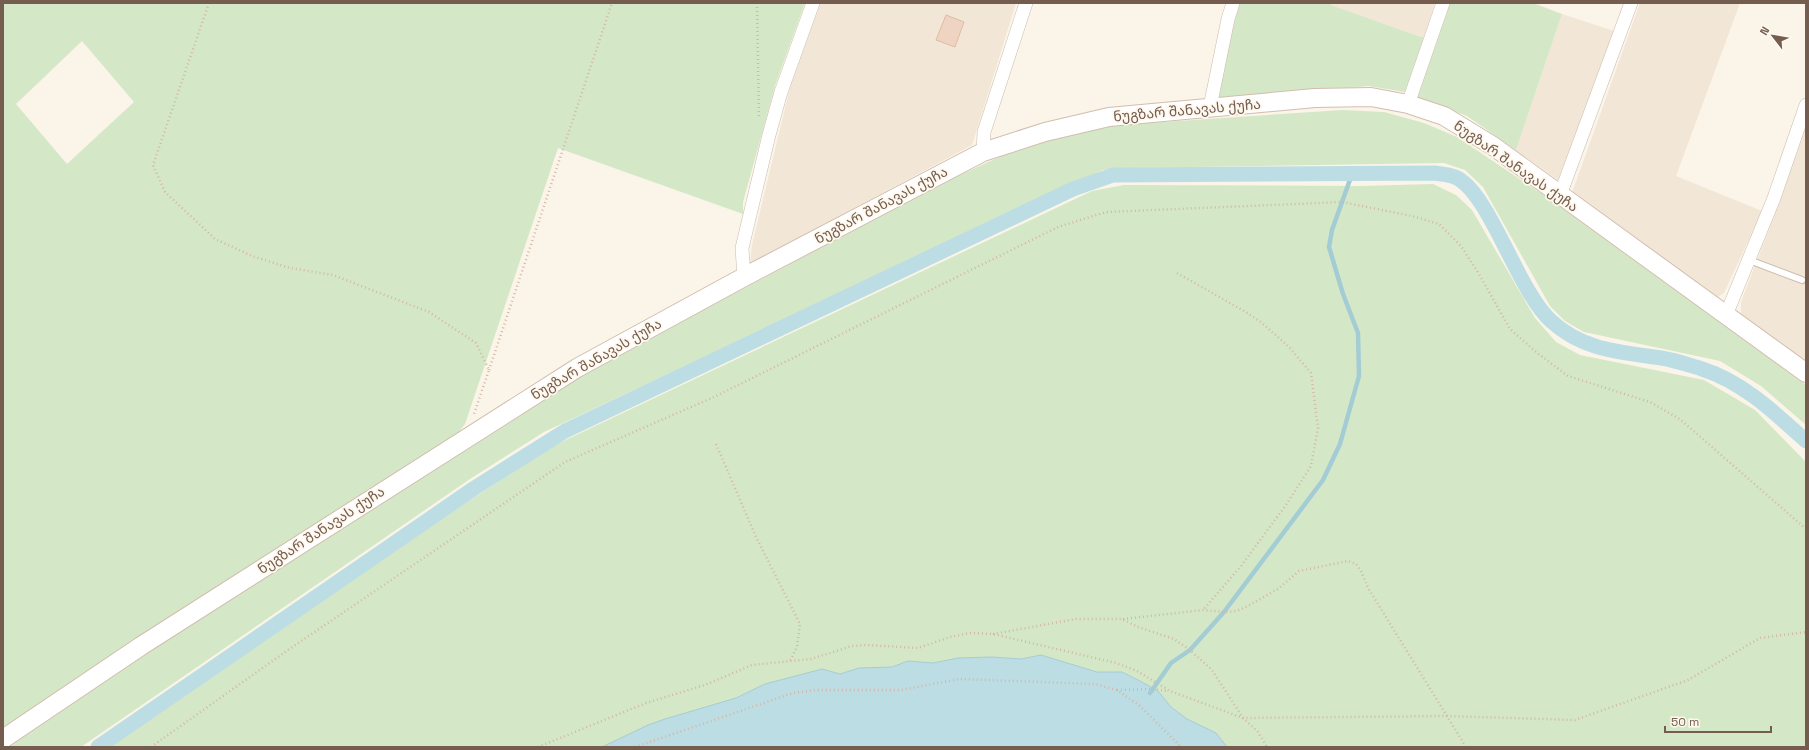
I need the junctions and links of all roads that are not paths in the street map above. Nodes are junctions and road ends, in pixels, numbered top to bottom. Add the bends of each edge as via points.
1 (813, 3) edge
2 (1026, 3) edge
3 (1233, 3) edge
4 (1443, 3) edge
5 (1631, 3) edge
6 (1408, 104) junction
7 (1806, 104) edge
8 (1210, 107) junction
9 (983, 152) junction
10 (1560, 195) junction
11 (1749, 260) junction
12 (744, 277) junction
13 (1802, 280) dead end
14 (1726, 315) junction
15 (1806, 373) edge
16 (3, 739) edge

1 - 12 street via 781,92 769,135 742,248
2 - 9 street via 984,132
3 - 8 street
4 - 6 street
5 - 10 street
6 - 8 main road, ნუგზარ შანავას ქუჩა via 1371,97 1343,97
6 - 10 main road, ნუგზარ შანავას ქუჩა via 1444,116 1468,130
7 - 11 street via 1774,198
8 - 9 main road, ნუგზარ შანავას ქუჩა via 1109,117 1045,132
9 - 12 main road, ნუგზარ შანავას ქუჩა
10 - 14 main road, ნუგზარ შანავას ქუჩა
11 - 13 lane
11 - 14 street
12 - 16 main road, ნუგზარ შანავას ქუჩა via 577,368 141,646
14 - 15 main road, ნუგზარ შანავას ქუჩა

